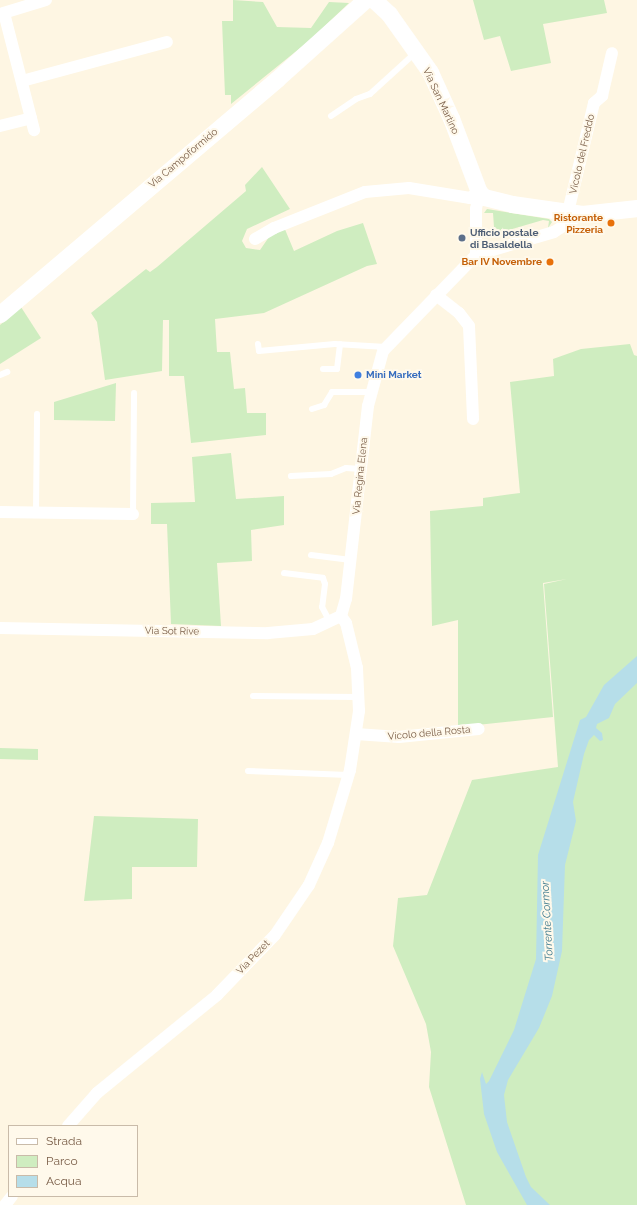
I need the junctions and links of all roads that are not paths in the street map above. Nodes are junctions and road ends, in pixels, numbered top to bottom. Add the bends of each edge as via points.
1 (46, 0) edge
2 (365, 0) edge
3 (374, 0) edge
4 (2, 13) edge
5 (168, 42) dead end
6 (416, 52) junction
7 (612, 53) dead end
8 (22, 81) junction
9 (331, 116) dead end
10 (0, 126) edge
11 (479, 192) junction
12 (637, 208) edge
13 (575, 213) junction
14 (255, 240) dead end
15 (476, 255) junction
16 (436, 295) junction
17 (0, 314) edge
18 (258, 344) dead end
19 (340, 344) junction
20 (386, 347) junction
21 (322, 369) dead end
22 (7, 372) dead end
23 (0, 375) edge
24 (370, 392) junction
25 (134, 393) dead end
26 (312, 409) dead end
27 (37, 414) dead end
28 (474, 419) dead end
29 (360, 469) junction
30 (291, 476) dead end
31 (0, 512) edge
32 (36, 513) junction
33 (133, 514) joint
34 (311, 555) dead end
35 (351, 560) junction
36 (284, 573) dead end
37 (341, 616) junction
38 (330, 622) junction
39 (0, 628) edge
40 (253, 696) dead end
41 (358, 697) junction
42 (478, 729) dead end
43 (356, 734) junction
44 (248, 771) dead end
45 (348, 775) junction
46 (69, 1125) edge
47 (11, 1197) edge
48 (5, 1205) edge

1 - 4 street
2 - 17 main road, Via Campoformido
3 - 6 main road, Via San Martino via 389,14
4 - 8 street
5 - 8 street
6 - 9 lane via 370,94 356,99
6 - 11 main road, Via San Martino via 430,72 451,118
7 - 13 street, Vicolo del Freddo via 602,96 594,103
8 - 10 street via 33,124
11 - 13 main road via 492,201
11 - 14 street via 470,198 409,188 365,192 274,228
11 - 15 street via 476,209
12 - 13 main road
13 - 15 street via 554,232
15 - 16 street, Via Regina Elena
16 - 20 street, Via Regina Elena
16 - 28 street via 459,313 469,326
18 - 19 lane via 258,351
19 - 20 lane
19 - 21 lane via 337,369
20 - 24 street, Via Regina Elena
22 - 23 lane
24 - 26 lane via 332,392 324,405
24 - 29 street, Via Regina Elena
25 - 33 lane
27 - 32 lane
29 - 30 lane via 346,468 331,474
29 - 35 street, Via Regina Elena
31 - 32 street
32 - 33 street
34 - 35 lane
35 - 37 street, Via Regina Elena
36 - 38 lane via 322,578 325,584 322,607
37 - 38 street, Via Sot Rive
37 - 41 street via 346,623 357,668
38 - 39 street, Via Sot Rive via 313,629 268,633
40 - 41 lane
41 - 43 street
42 - 43 street, Vicolo della Rosta via 399,737
43 - 45 street, Via Pezet
44 - 45 lane
45 - 46 street, Via Pezet via 328,842 309,885 275,935 217,995 97,1093
47 - 48 street

